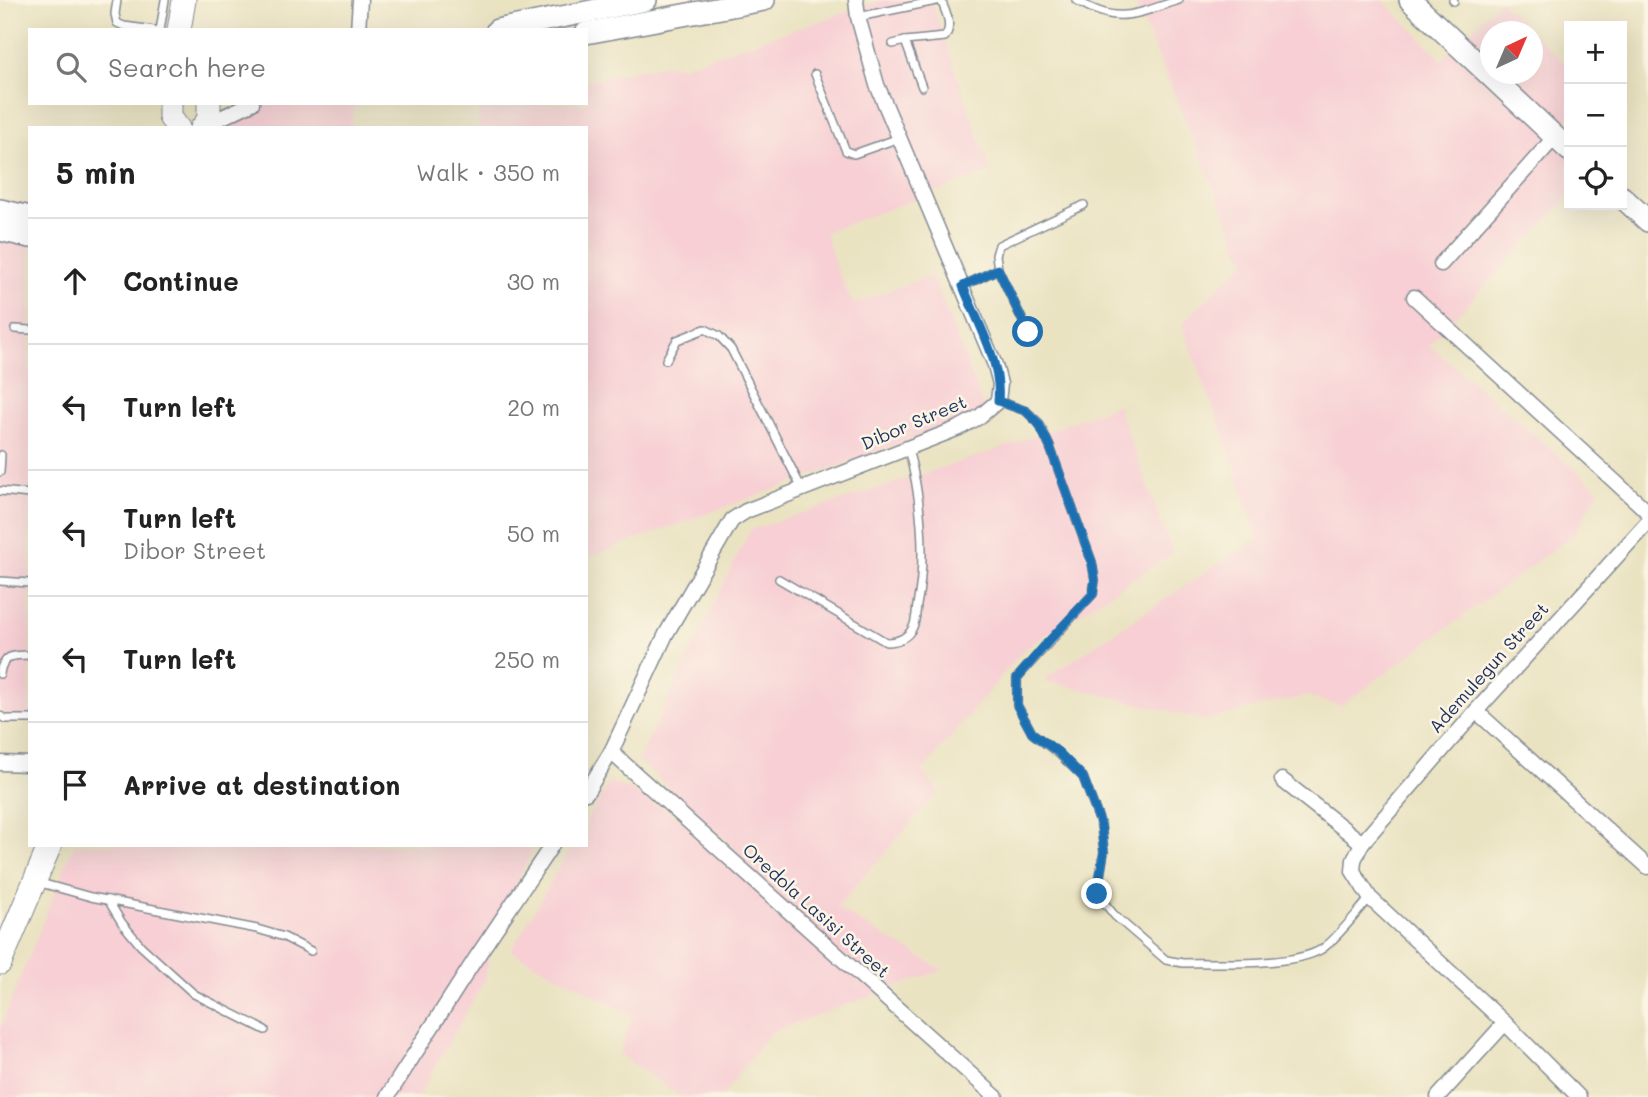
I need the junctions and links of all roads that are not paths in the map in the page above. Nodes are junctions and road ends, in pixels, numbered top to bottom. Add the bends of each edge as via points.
1 (117, 0) edge
2 (165, 0) edge
3 (184, 0) edge
4 (196, 0) edge
5 (360, 0) edge
6 (646, 0) edge
7 (764, 0) edge
8 (856, 0) edge
9 (941, 0) edge
10 (1076, 0) edge
11 (1178, 0) edge
12 (1410, 0) edge
13 (858, 17) junction
14 (139, 28) edge
15 (160, 28) edge
16 (179, 28) edge
17 (194, 28) edge
18 (358, 28) edge
19 (507, 28) edge
20 (588, 33) edge
21 (905, 41) junction
22 (892, 44) dead end
23 (815, 74) dead end
24 (922, 87) dead end
25 (246, 105) edge
26 (206, 119) edge
27 (899, 138) junction
28 (1562, 143) edge
29 (1627, 202) edge
30 (1084, 205) dead end
31 (0, 210) edge
32 (28, 217) edge
33 (1648, 221) edge
34 (0, 230) edge
35 (28, 237) edge
36 (1441, 264) dead end
37 (998, 269) junction
38 (963, 286) junction
39 (1414, 297) dead end
40 (15, 329) dead end
41 (28, 330) edge
42 (1028, 332) dead end
43 (666, 360) dead end
44 (998, 401) junction
45 (908, 448) junction
46 (1, 455) edge
47 (0, 472) edge
48 (802, 489) junction
49 (0, 491) edge
50 (28, 494) edge
51 (1648, 512) edge
52 (1648, 522) edge
53 (779, 579) dead end
54 (0, 581) edge
55 (28, 583) edge
56 (28, 655) edge
57 (0, 674) edge
58 (1476, 710) junction
59 (0, 716) edge
60 (28, 719) edge
61 (611, 752) junction
62 (0, 763) edge
63 (28, 764) edge
64 (1282, 780) dead end
65 (588, 790) edge
66 (1362, 843) junction
67 (39, 847) edge
68 (49, 847) edge
69 (551, 847) edge
70 (1648, 867) edge
71 (36, 881) junction
72 (1370, 898) junction
73 (108, 900) junction
74 (0, 932) edge
75 (311, 951) dead end
76 (0, 963) edge
77 (1505, 1023) junction
78 (265, 1030) dead end
79 (387, 1097) edge
80 (996, 1097) edge
81 (1438, 1097) edge
82 (1580, 1097) edge

1 - 14 lane via 117,23
2 - 15 lane
3 - 16 main road
4 - 17 main road
5 - 18 street
6 - 19 street
7 - 20 street
8 - 13 street
9 - 13 lane
9 - 21 lane via 949,23 945,37
10 - 11 lane via 1096,12 1126,17
12 - 28 street
13 - 27 street via 877,85
21 - 22 lane
21 - 24 lane
23 - 27 lane via 846,151 854,154
25 - 26 street
27 - 38 street
28 - 36 street
29 - 33 street
30 - 37 lane via 999,244
31 - 32 street
34 - 35 street
37 - 38 lane
37 - 42 lane
38 - 44 street via 995,365
39 - 51 street
40 - 41 lane
43 - 48 lane via 677,341 705,329 719,336 731,349
44 - 45 street, Dibor Street via 959,428
44 - 72 lane via 1026,411 1039,424 1092,562 1093,594 1017,678 1017,705 1032,733 1083,777 1101,825 1104,852 1097,894 1166,960 1182,963 1287,960 1310,954 1324,948
45 - 48 street, Dibor Street
45 - 53 lane via 923,556 913,628 904,638 886,642
46 - 47 lane
48 - 61 street, Dibor Street via 732,520 666,634
49 - 50 lane
52 - 58 street, Ademulegun Street
54 - 55 lane
56 - 57 lane via 5,658
58 - 66 street, Ademulegun Street
58 - 70 street
59 - 60 lane
61 - 65 street, Dibor Street
61 - 80 street, Oredola Lasisi Street
62 - 63 street
64 - 66 street
66 - 72 street via 1353,871
67 - 74 main road
68 - 71 main road
69 - 79 street
71 - 73 lane
71 - 76 main road
72 - 77 street
73 - 75 lane via 257,929
73 - 78 lane via 141,946 194,994
77 - 81 street
77 - 82 street

